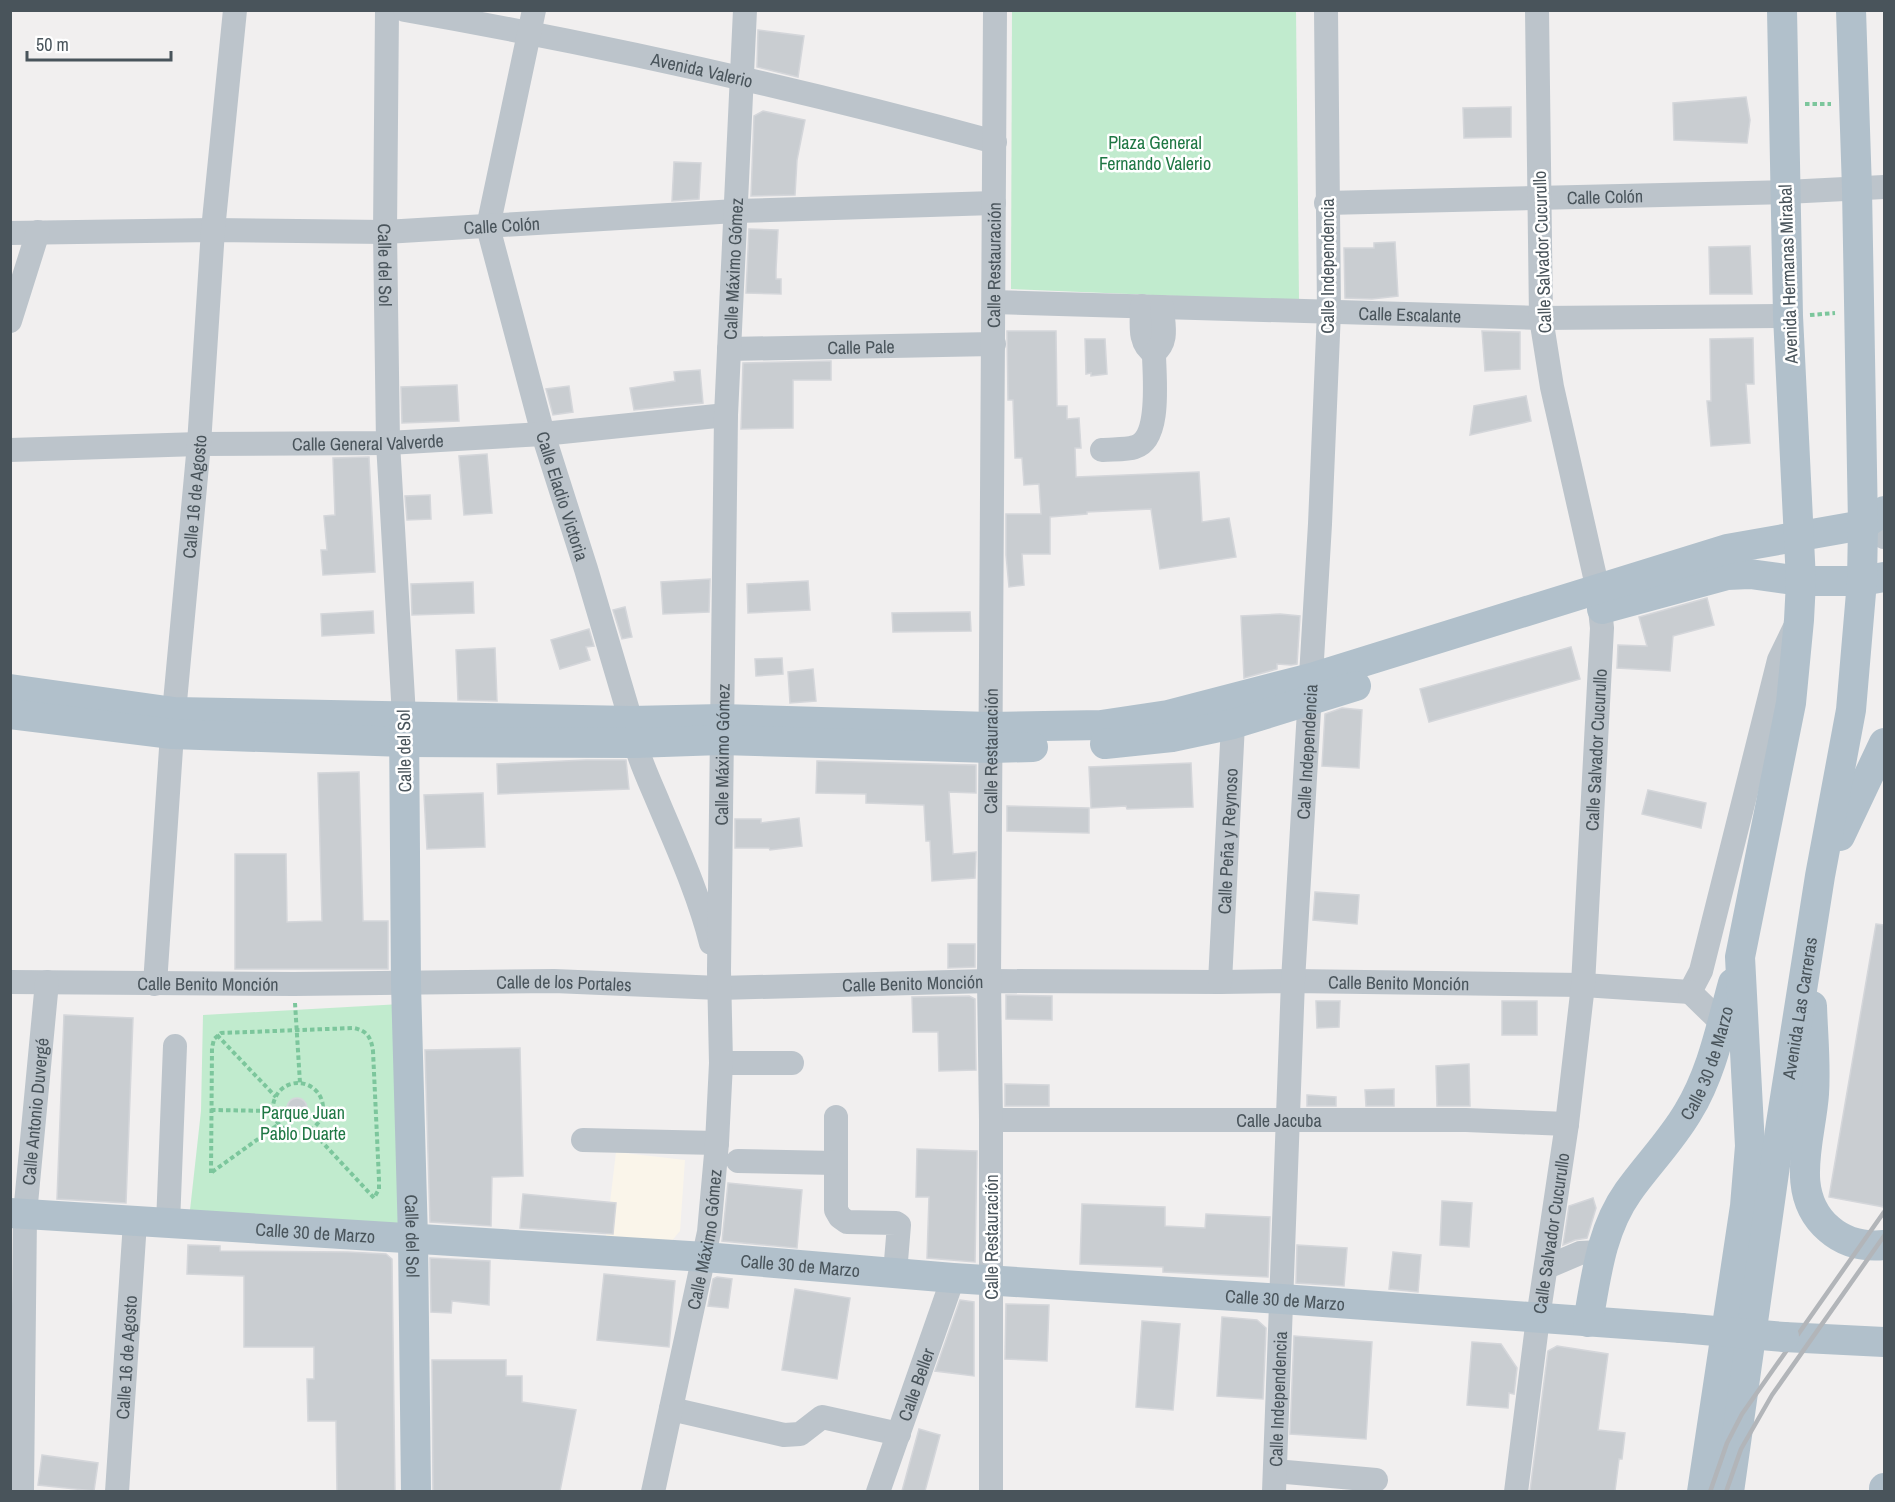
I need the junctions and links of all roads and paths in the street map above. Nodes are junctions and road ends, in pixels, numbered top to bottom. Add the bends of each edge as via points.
1 (235, 10) edge
2 (387, 10) edge
3 (405, 10) edge
4 (745, 10) edge
5 (995, 10) edge
6 (1326, 10) edge
7 (1537, 10) edge
8 (1782, 10) edge
9 (1851, 10) edge
10 (532, 22) edge
11 (742, 78) junction
12 (1854, 103) junction
13 (1784, 105) junction
14 (994, 142) junction
15 (1871, 188) edge
16 (1786, 192) junction
17 (1540, 198) junction
18 (994, 203) junction
19 (1326, 203) junction
20 (736, 211) junction
21 (488, 227) junction
22 (213, 230) junction
23 (38, 232) junction
24 (385, 232) junction
25 (10, 233) edge
26 (994, 302) junction
27 (1152, 307) junction
28 (1329, 311) junction
29 (1858, 312) junction
30 (1788, 316) junction
31 (1541, 318) junction
32 (10, 321) edge
33 (994, 344) junction
34 (729, 349) junction
35 (726, 415) junction
36 (543, 434) junction
37 (388, 443) junction
38 (199, 444) junction
39 (10, 450) edge
40 (1102, 450) dead end
41 (1877, 524) edge
42 (1798, 537) junction
43 (1878, 579) edge
44 (1801, 581) junction
45 (1599, 600) junction
46 (1799, 620) junction
47 (10, 689) edge
48 (1310, 689) junction
49 (1229, 712) junction
50 (10, 714) edge
51 (173, 723) junction
52 (404, 729) junction
53 (721, 729) junction
54 (633, 732) junction
55 (991, 738) junction
56 (1884, 743) edge
57 (720, 847) junction
58 (681, 856) junction
59 (1820, 876) junction
60 (1808, 946) junction
61 (1740, 957) junction
62 (719, 980) junction
63 (989, 981) junction
64 (1293, 981) junction
65 (10, 982) edge
66 (47, 982) junction
67 (1220, 982) junction
68 (155, 984) junction
69 (406, 984) junction
70 (1583, 985) junction
71 (1690, 992) junction
72 (1722, 1023) junction
73 (296, 1030) junction
74 (217, 1035) junction
75 (175, 1046) dead end
76 (721, 1063) junction
77 (792, 1063) dead end
78 (1815, 1070) junction
79 (300, 1083) junction
80 (276, 1097) junction
81 (211, 1110) junction
82 (273, 1111) junction
83 (836, 1117) dead end
84 (991, 1120) junction
85 (1288, 1120) junction
86 (1780, 1123) junction
87 (279, 1124) junction
88 (1567, 1124) junction
89 (311, 1130) junction
90 (583, 1140) dead end
91 (717, 1143) junction
92 (738, 1161) dead end
93 (835, 1163) junction
94 (18, 1213) edge
95 (135, 1222) junction
96 (168, 1224) junction
97 (413, 1239) junction
98 (1884, 1245) edge
99 (1601, 1252) junction
100 (705, 1257) junction
101 (1547, 1267) junction
102 (895, 1273) junction
103 (953, 1278) junction
104 (991, 1281) junction
105 (1282, 1299) junction
106 (1538, 1318) junction
107 (1588, 1322) junction
108 (1884, 1342) edge
109 (671, 1409) junction
110 (899, 1434) junction
111 (1376, 1480) dead end
112 (1275, 1481) edge
113 (22, 1491) edge
114 (117, 1491) edge
115 (416, 1491) edge
116 (653, 1491) edge
117 (878, 1491) edge
118 (991, 1491) edge
119 (1516, 1491) edge
120 (1702, 1491) edge
121 (1729, 1491) edge

1 - 22 street, Calle 16 de Agosto
2 - 24 street, Calle del Sol
3 - 10 street, Avenida Valerio
4 - 11 street, Calle Máximo Gómez
5 - 14 street, Calle Restauración
6 - 19 street, Calle Independencia
7 - 17 street, Calle Salvador Cucurullo
8 - 13 main road, Avenida Hermanas Mirabal
9 - 12 main road
10 - 11 street, Avenida Valerio
10 - 21 street, Calle Eladio Victoria
11 - 14 street, Avenida Valerio
11 - 20 street, Calle Máximo Gómez
12 - 13 path
12 - 15 main road
13 - 16 main road, Avenida Hermanas Mirabal
14 - 18 street, Calle Restauración
15 - 16 street, Calle Colón
15 - 29 main road
16 - 17 street, Calle Colón
16 - 30 main road, Avenida Hermanas Mirabal
17 - 19 street, Calle Colón
17 - 31 street, Calle Salvador Cucurullo
18 - 20 street, Calle Colón
18 - 26 street, Calle Restauración
19 - 28 street, Calle Independencia
20 - 21 street, Calle Colón
20 - 34 street, Calle Máximo Gómez
21 - 24 street, Calle Colón
21 - 36 street, Calle Eladio Victoria
22 - 23 street, Calle Colón
22 - 24 street, Calle Colón
22 - 38 street, Calle 16 de Agosto
23 - 25 street, Calle Colón
23 - 32 street
24 - 37 street, Calle del Sol
26 - 27 street, Calle Escalante
26 - 33 street, Calle Restauración
27 - 28 street, Calle Escalante
27 - 40 street via 1143,341 1154,353 1151,430 1136,447
28 - 31 street, Calle Escalante
28 - 48 street, Calle Independencia
29 - 30 path
29 - 41 main road
30 - 31 street, Calle Escalante
30 - 42 main road, Avenida Hermanas Mirabal
31 - 45 street, Calle Salvador Cucurullo via 1552,387
33 - 34 street, Calle Pale
33 - 55 street, Calle Restauración
34 - 35 street, Calle Máximo Gómez
35 - 36 street, Calle General Valverde
35 - 53 street, Calle Máximo Gómez
36 - 37 street, Calle General Valverde
36 - 54 street, Calle Eladio Victoria
37 - 38 street, Calle General Valverde
37 - 52 street, Calle del Sol
38 - 39 street, Calle General Valverde
38 - 51 street, Calle 16 de Agosto
41 - 42 main road
41 - 43 main road, Avenida Las Carreras
42 - 44 main road
42 - 45 main road via 1727,549
43 - 44 main road
43 - 59 main road, Avenida Las Carreras
44 - 45 main road via 1727,575
44 - 46 main road
45 - 48 main road
45 - 70 street, Calle Salvador Cucurullo via 1602,628
46 - 61 main road via 1791,703
46 - 71 street via 1779,660 1701,971
47 - 51 main road
48 - 49 main road
48 - 64 street, Calle Independencia
49 - 55 main road via 1168,715
49 - 67 street, Calle Peña y Reynoso
50 - 51 main road
51 - 52 main road
51 - 68 street, Calle 16 de Agosto
52 - 54 main road
52 - 69 main road, Calle del Sol
53 - 54 main road
53 - 55 main road
53 - 57 street, Calle Máximo Gómez
54 - 58 street, Calle Eladio Victoria
55 - 63 street, Calle Restauración
56 - 59 main road
57 - 58 street
57 - 62 street, Calle Máximo Gómez
58 - 62 street, Calle Eladio Victoria via 706,922
59 - 60 main road, Avenida Las Carreras
60 - 78 main road
60 - 86 main road, Avenida Las Carreras
61 - 72 main road, Calle 30 de Marzo
61 - 120 main road via 1750,1146 1745,1206
62 - 63 street, Calle Benito Monción
62 - 69 street, Calle de los Portales
62 - 76 street, Calle Máximo Gómez
63 - 67 street, Calle Benito Monción
63 - 84 street, Calle Restauración
64 - 67 street, Calle Benito Monción
64 - 70 street, Calle Benito Monción
64 - 85 street, Calle Independencia
65 - 66 street, Calle Benito Monción
66 - 68 street, Calle Benito Monción
66 - 94 street, Calle Antonio Duvergé
68 - 69 street, Calle Benito Monción
69 - 97 main road, Calle del Sol
70 - 71 street, Calle Benito Monción
70 - 88 street, Calle Salvador Cucurullo
71 - 72 street
72 - 99 main road, Calle 30 de Marzo via 1708,1070 1689,1111 1628,1192
73 - 74 path via 225,1031
73 - 79 path
73 - 89 path via 354,1028 363,1030 372,1042 379,1189 374,1198
74 - 80 path
74 - 81 path via 212,1048
75 - 96 street
76 - 77 street
76 - 91 street, Calle Máximo Gómez
78 - 86 main road
78 - 98 main road via 1805,1154 1804,1182 1810,1205 1839,1238 1857,1244
79 - 80 path via 286,1086
79 - 89 path via 313,1088 322,1099 321,1120
80 - 82 path
81 - 82 path
81 - 87 path via 211,1173
82 - 87 path
83 - 93 street
84 - 85 street, Calle Jacuba
84 - 104 street, Calle Restauración
85 - 88 street, Calle Jacuba
85 - 105 street, Calle Independencia
86 - 121 main road, Avenida Las Carreras
87 - 89 path via 290,1132
88 - 101 street, Calle Salvador Cucurullo
90 - 91 street
91 - 100 street, Calle Máximo Gómez
92 - 93 street
93 - 102 street via 836,1210 840,1217 847,1222 899,1226
94 - 95 main road, Calle 30 de Marzo
94 - 113 street, Calle Antonio Duvergé
95 - 96 main road, Calle 30 de Marzo
95 - 114 street, Calle 16 de Agosto
96 - 97 main road, Calle 30 de Marzo
97 - 100 main road, Calle 30 de Marzo
97 - 115 main road, Calle del Sol
99 - 101 street via 1580,1253
99 - 107 main road, Calle 30 de Marzo
100 - 102 main road, Calle 30 de Marzo
100 - 109 street, Calle Máximo Gómez
101 - 106 street, Calle Salvador Cucurullo
102 - 103 main road, Calle 30 de Marzo
103 - 104 main road, Calle 30 de Marzo
103 - 110 street, Calle Beller
104 - 105 main road, Calle 30 de Marzo
104 - 118 street, Calle Restauración
105 - 106 main road, Calle 30 de Marzo
105 - 112 street, Calle Independencia
106 - 107 main road, Calle 30 de Marzo
106 - 119 street, Calle Salvador Cucurullo
107 - 108 main road, Calle 30 de Marzo, bridge
109 - 110 street via 784,1435 800,1434 822,1417
109 - 116 street, Calle Máximo Gómez
110 - 117 street, Calle Beller
111 - 112 street

